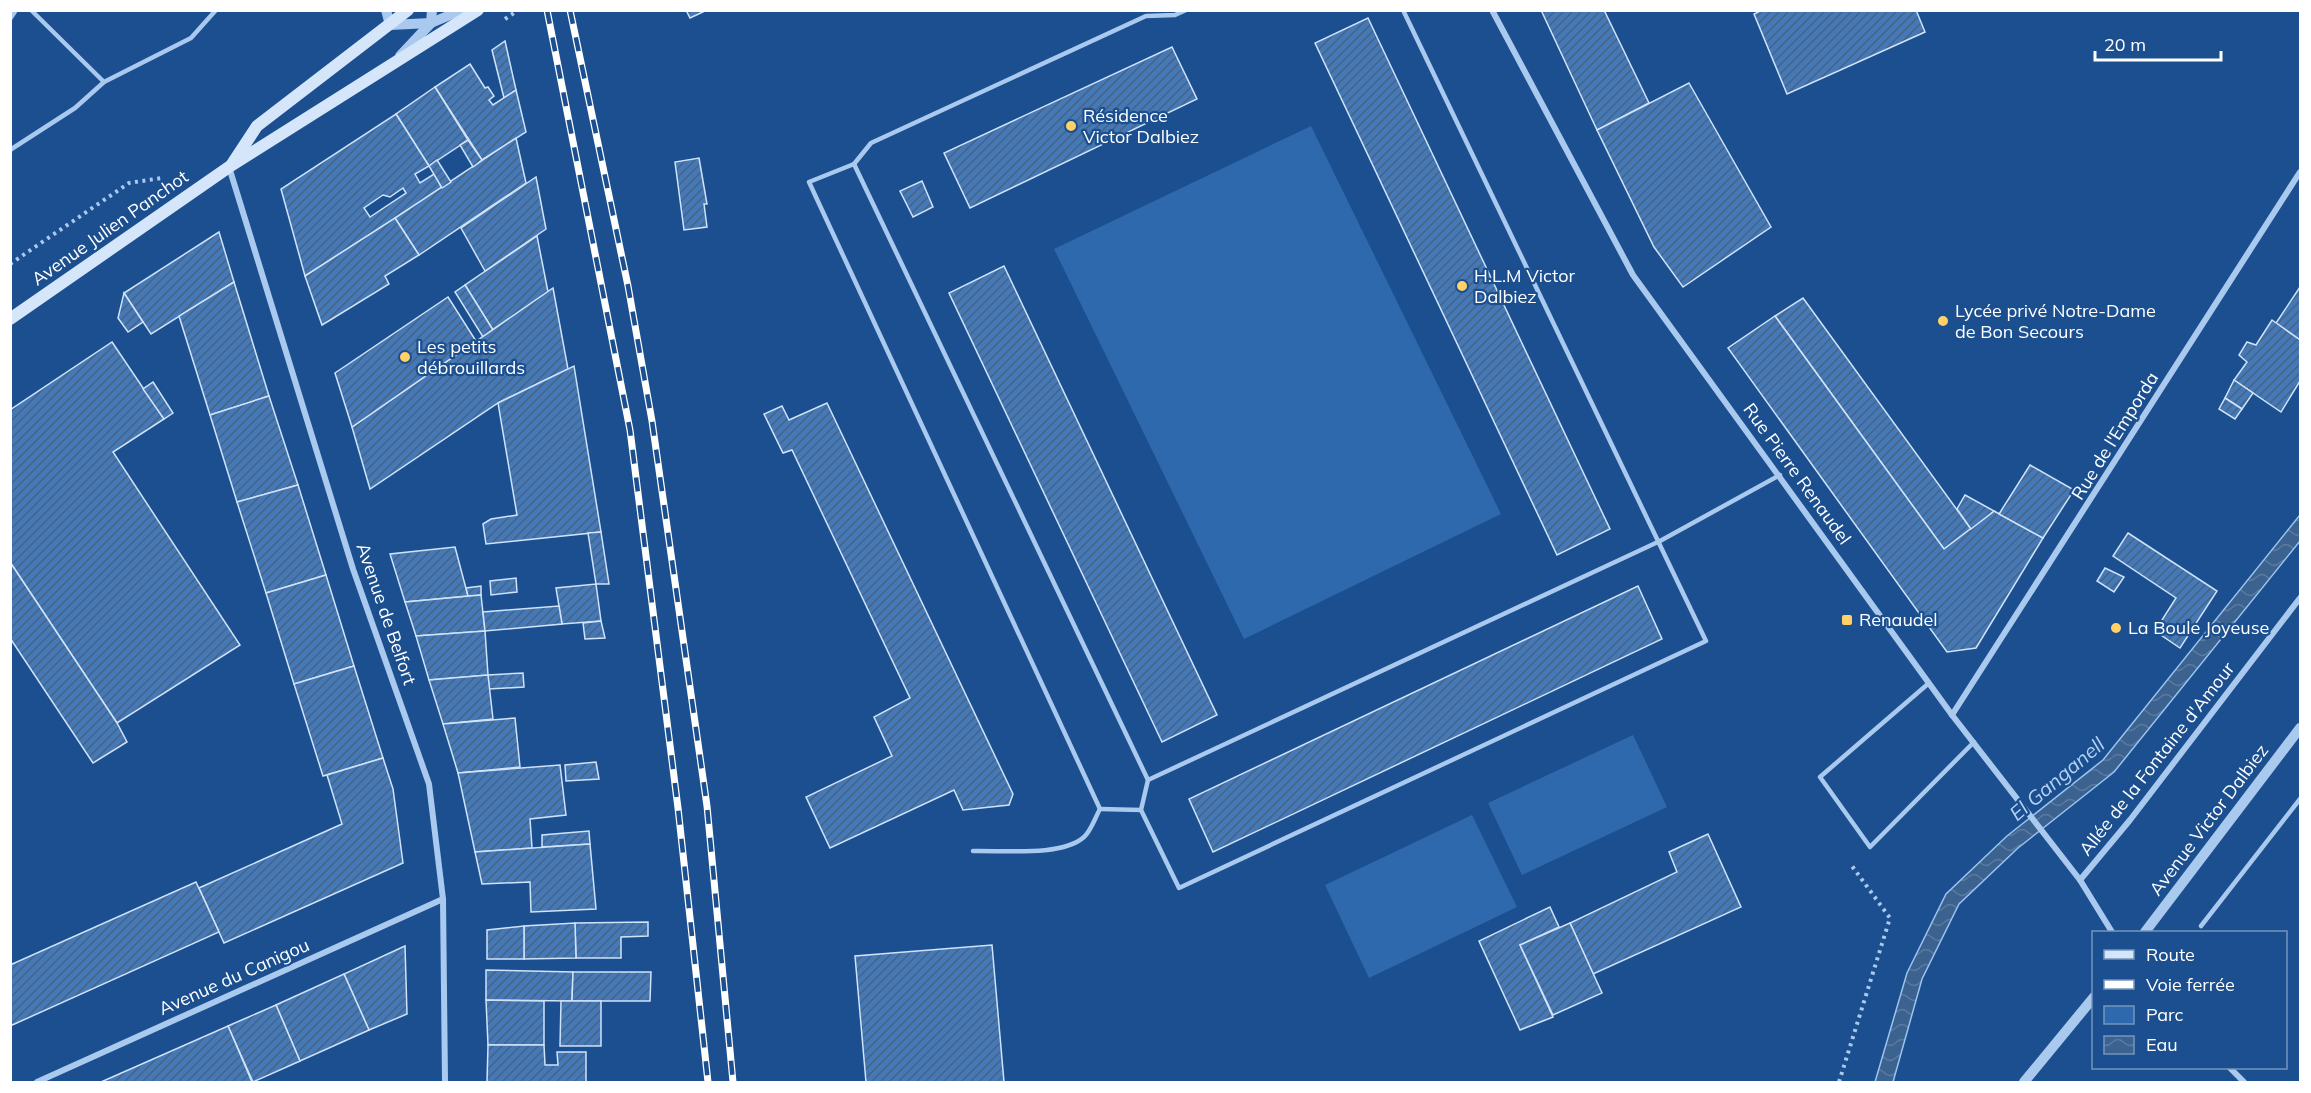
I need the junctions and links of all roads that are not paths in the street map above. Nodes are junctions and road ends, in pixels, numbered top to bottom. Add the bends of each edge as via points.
1 (16, 10) edge
2 (32, 10) edge
3 (216, 10) edge
4 (386, 10) edge
5 (408, 10) edge
6 (432, 10) edge
7 (462, 10) edge
8 (478, 10) edge
9 (1186, 10) edge
10 (1403, 10) edge
11 (1492, 10) edge
12 (10, 19) edge
13 (431, 23) junction
14 (390, 25) junction
15 (385, 71) junction
16 (104, 82) junction
17 (10, 150) edge
18 (854, 164) junction
19 (229, 167) junction
20 (2301, 172) edge
21 (10, 319) edge
22 (1780, 475) junction
23 (1660, 541) junction
24 (2301, 598) edge
25 (1929, 683) junction
26 (1952, 715) junction
27 (2301, 728) edge
28 (1974, 742) junction
29 (1148, 780) junction
30 (2301, 799) edge
31 (1100, 809) junction
32 (1141, 810) junction
33 (973, 851) dead end
34 (2080, 880) junction
35 (443, 899) junction
36 (2201, 926) dead end
37 (2111, 931) edge
38 (2147, 931) edge
39 (2092, 999) edge
40 (2231, 1069) edge
41 (37, 1083) edge
42 (445, 1083) edge
43 (2025, 1083) edge
44 (2244, 1083) edge

1 - 12 lane
2 - 16 lane
3 - 16 lane via 191,38
4 - 14 street
5 - 14 main road, Avenue Julien Panchot
6 - 13 street
7 - 13 street, Avenue Julien Panchot
8 - 15 main road, Avenue Julien Panchot
9 - 18 lane via 1175,15 1146,16 977,92 871,143
10 - 23 lane
11 - 22 street, Rue Pierre Renaudel via 1633,274
13 - 14 street, Avenue Julien Panchot
13 - 15 street, Avenue Julien Panchot
14 - 19 main road, Avenue Julien Panchot via 257,126
15 - 19 main road, Avenue Julien Panchot
16 - 17 lane via 75,108
18 - 29 lane
18 - 31 lane via 809,182
19 - 21 main road, Avenue Julien Panchot
19 - 35 street, Avenue de Belfort via 353,569 429,784
20 - 26 street, Rue de l'Emporda
22 - 23 lane
22 - 25 street, Rue Pierre Renaudel
23 - 29 lane
23 - 32 lane via 1706,641 1179,888
24 - 34 street, Allée de la Fontaine d'Amour
25 - 26 street, Rue Pierre Renaudel
25 - 28 lane via 1820,777 1870,847
26 - 28 street, Rue Pierre Renaudel
27 - 38 street, Avenue Victor Dalbiez
28 - 34 street, Rue Pierre Renaudel
29 - 32 lane
30 - 36 lane
31 - 32 lane
31 - 33 lane via 1085,836 1072,845
34 - 37 street, Rue Pierre Renaudel
35 - 41 street, Avenue du Canigou
35 - 42 street, Avenue de Belfort
39 - 43 street
40 - 44 street

